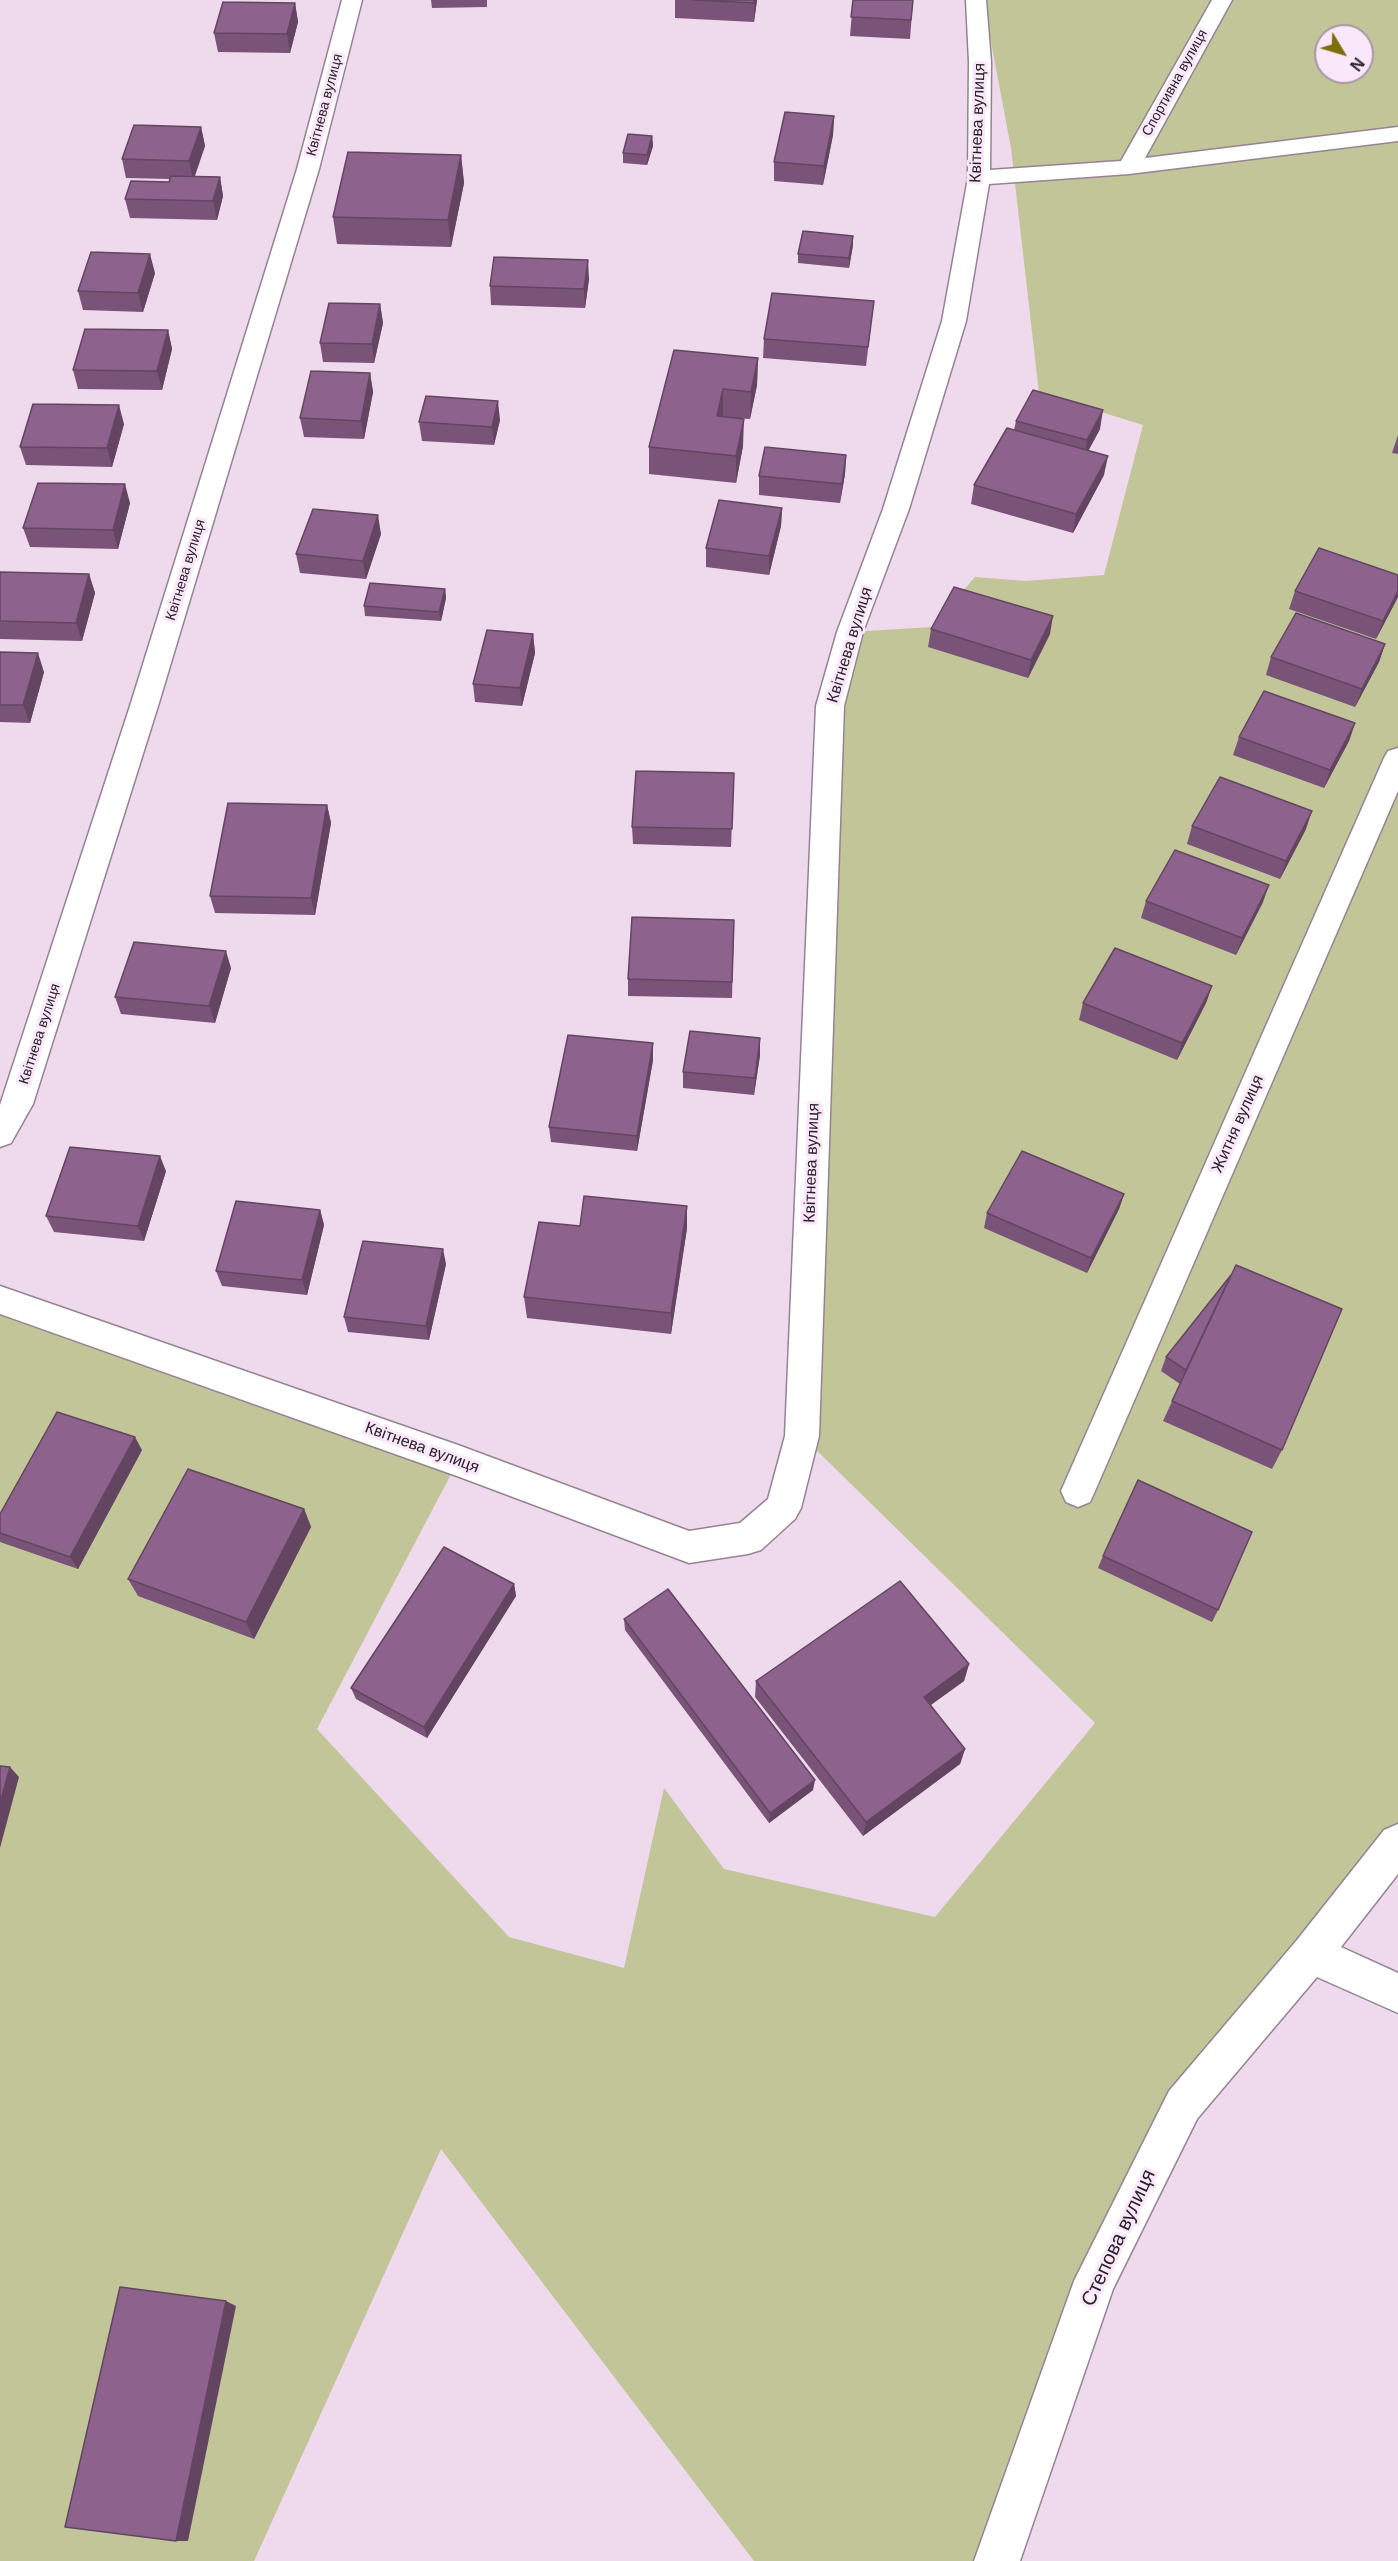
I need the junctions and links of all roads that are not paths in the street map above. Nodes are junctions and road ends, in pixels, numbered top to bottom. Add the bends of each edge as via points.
1 (352, 0) edge
2 (976, 0) edge
3 (1222, 0) edge
4 (1398, 134) edge
5 (1129, 166) junction
6 (979, 178) junction
7 (1398, 758) edge
8 (0, 1134) edge
9 (0, 1300) edge
10 (1078, 1491) dead end
11 (1398, 1843) edge
12 (1311, 1954) junction
13 (1398, 1992) edge
14 (997, 2561) edge

1 - 8 street, Квітнева вулиця via 308,169 144,706 17,1104
2 - 6 street, Квітнева вулиця
3 - 5 street, Спортивна вулиця
4 - 5 street
5 - 6 street
6 - 9 street, Квітнева вулиця via 954,321 896,509 850,632 830,706 802,1436 783,1508 748,1538 689,1547 447,1457
7 - 10 street, Житня вулиця
11 - 12 street, Степова вулиця
12 - 13 street
12 - 14 street, Степова вулиця via 1183,2105 1095,2281

